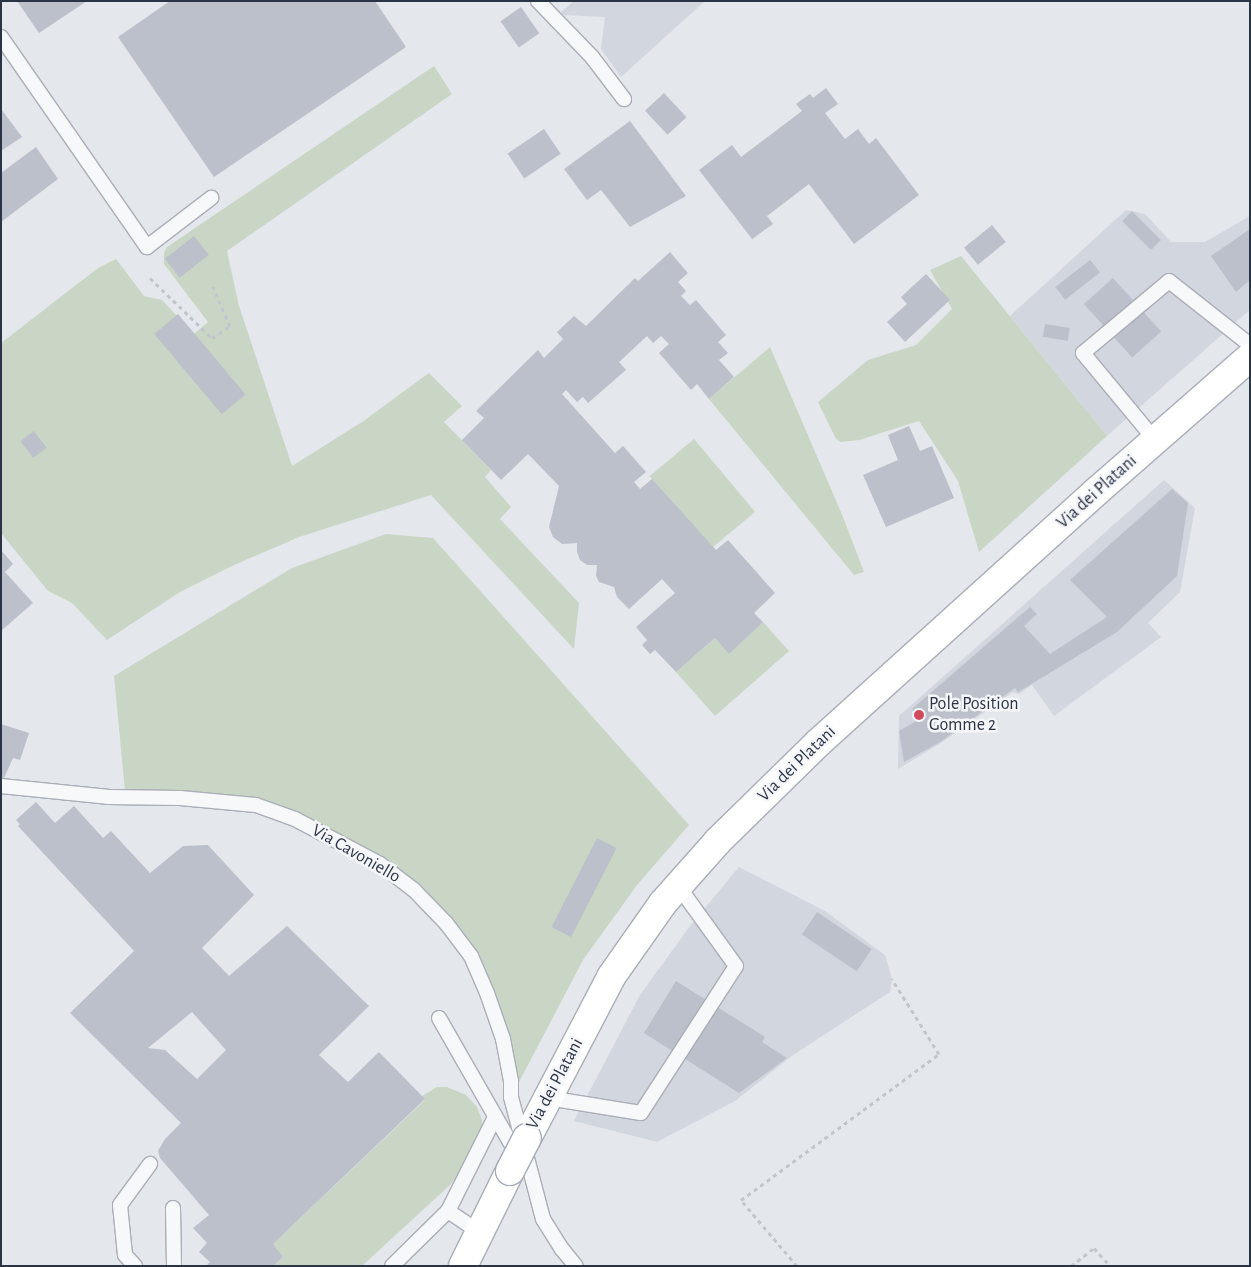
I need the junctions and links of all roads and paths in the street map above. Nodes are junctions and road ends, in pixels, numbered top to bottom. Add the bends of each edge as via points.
1 (538, 1) edge
2 (1, 37) edge
3 (624, 99) dead end
4 (211, 198) dead end
5 (150, 278) dead end
6 (213, 287) dead end
7 (1250, 345) edge
8 (1250, 357) edge
9 (1155, 440) junction
10 (1, 786) edge
11 (679, 887) junction
12 (892, 978) dead end
13 (438, 1018) dead end
14 (548, 1098) junction
15 (495, 1117) junction
16 (518, 1155) junction
17 (150, 1164) dead end
18 (173, 1208) dead end
19 (448, 1211) junction
20 (481, 1233) junction
21 (135, 1266) edge
22 (174, 1266) edge
23 (392, 1266) edge
24 (463, 1266) edge
25 (576, 1266) edge
26 (797, 1266) edge
27 (1071, 1266) edge
28 (1110, 1266) edge

1 - 3 lane via 592,57
2 - 4 lane via 147,247
5 - 6 path via 212,338 230,326
7 - 9 lane via 1169,281 1082,353
8 - 9 main road, Via dei Platani
9 - 11 main road, Via dei Platani via 818,743 718,841
10 - 25 lane, Via Cavoniello via 109,797 180,798 256,805 295,819 380,864 414,890 446,923 471,956 481,978 503,1039 512,1097 543,1218
11 - 14 main road, Via dei Platani via 611,977
11 - 14 lane via 736,966 641,1113
12 - 26 path via 939,1054 741,1200
13 - 15 lane
14 - 16 main road, Via dei Platani
15 - 16 lane
15 - 19 lane
16 - 20 main road, Via dei Platani
17 - 21 lane via 120,1205 125,1255
18 - 22 lane
19 - 20 lane
19 - 23 lane
20 - 24 main road, Via dei Platani
27 - 28 path via 1094,1248

